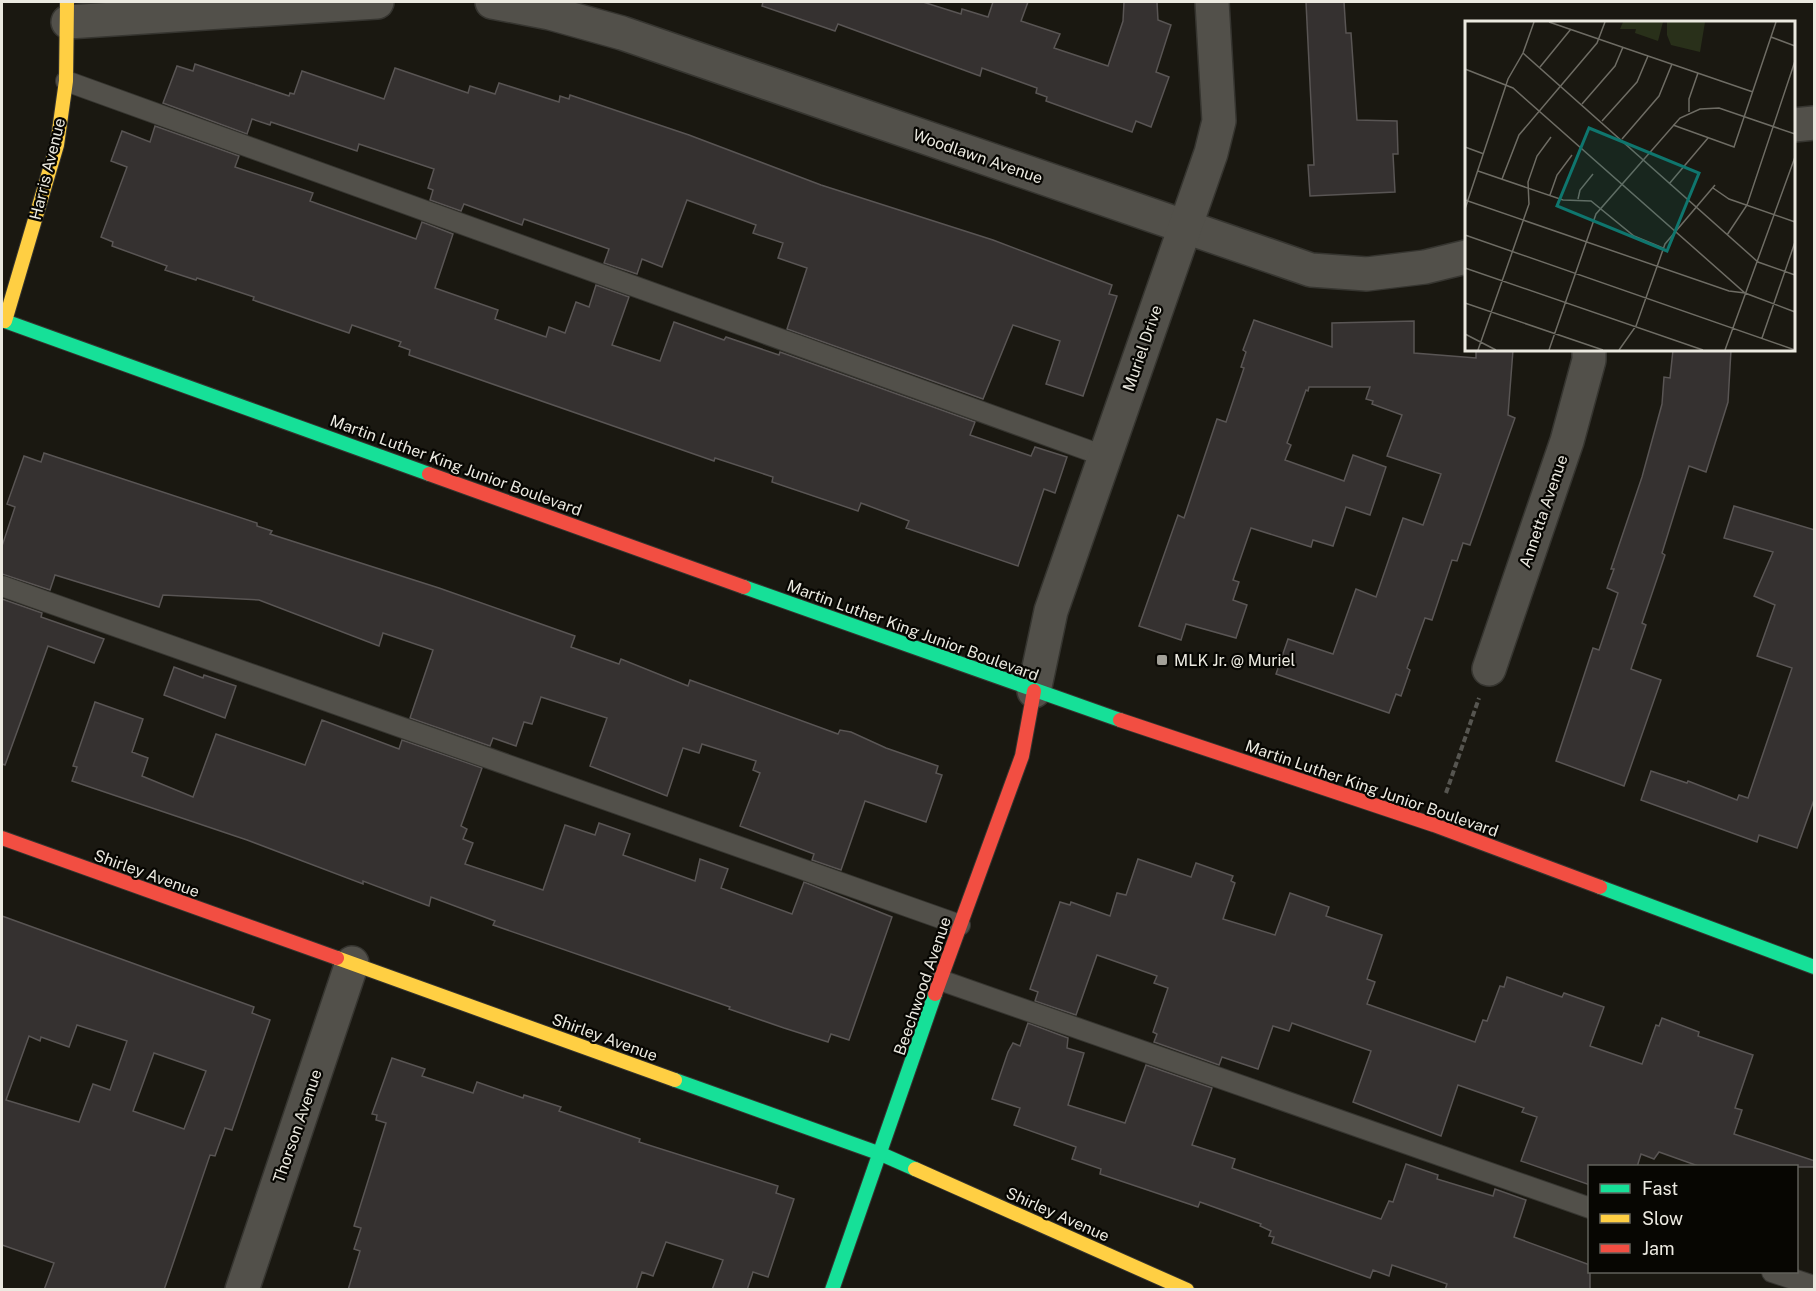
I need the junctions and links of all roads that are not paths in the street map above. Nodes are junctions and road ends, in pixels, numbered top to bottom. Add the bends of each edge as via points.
1 (377, 2) edge
2 (492, 2) edge
3 (1212, 2) edge
4 (553, 7) edge
5 (68, 12) edge
6 (66, 81) junction
7 (1815, 123) edge
8 (1795, 125) edge
9 (1185, 227) junction
10 (1465, 257) edge
11 (3, 324) edge
12 (1589, 351) edge
13 (1104, 456) junction
14 (2, 586) edge
15 (1489, 669) road end
16 (1034, 691) junction
17 (2, 838) edge
18 (960, 925) junction
19 (352, 963) junction
20 (1815, 967) edge
21 (940, 980) junction
22 (881, 1154) junction
23 (1588, 1207) edge
24 (1775, 1273) edge
25 (1815, 1286) edge
26 (242, 1290) edge
27 (832, 1290) edge
28 (1187, 1290) edge

1 - 5 street
2 - 4 street, Woodlawn Avenue
3 - 9 street, Muriel Drive via 1219,121
4 - 9 street, Woodlawn Avenue
5 - 6 street, Harris Avenue
6 - 11 street, Harris Avenue via 57,145
6 - 13 lane
7 - 8 street
9 - 10 street, Woodlawn Avenue via 1311,270 1367,274
9 - 13 street, Muriel Drive
11 - 16 street, Martin Luther King Junior Boulevard
12 - 15 street, Annetta Avenue via 1567,441
13 - 16 street, Muriel Drive via 1051,611
14 - 18 lane
16 - 18 street, Beechwood Avenue via 1022,756
16 - 20 street, Martin Luther King Junior Boulevard via 1434,825
17 - 19 street, Shirley Avenue
18 - 21 street, Beechwood Avenue
19 - 22 street, Shirley Avenue
19 - 26 street, Thorson Avenue
21 - 22 street, Beechwood Avenue
21 - 23 lane
22 - 27 street, Beechwood Avenue
22 - 28 street, Shirley Avenue
24 - 25 lane

